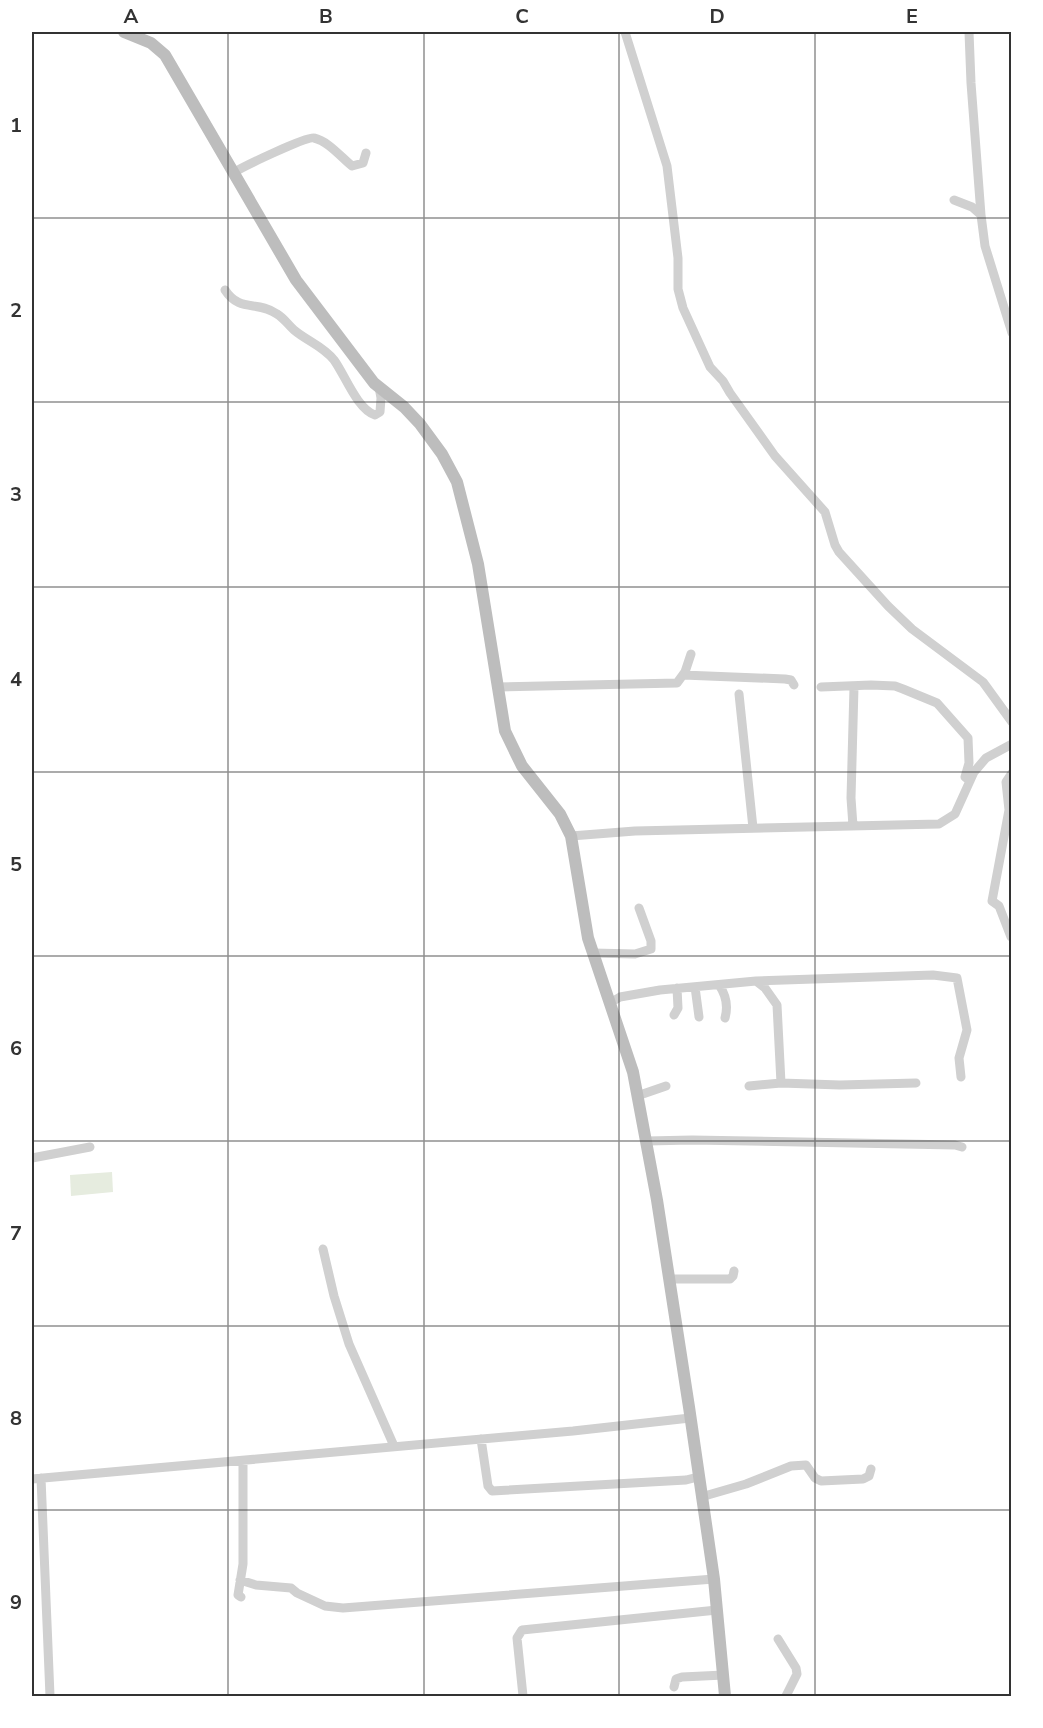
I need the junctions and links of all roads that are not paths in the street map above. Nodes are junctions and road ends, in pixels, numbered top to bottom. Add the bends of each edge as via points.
1 (124, 32) edge
2 (625, 32) edge
3 (969, 32) edge
4 (366, 153) dead end
5 (233, 173) junction
6 (954, 200) dead end
7 (981, 215) junction
8 (225, 291) dead end
9 (1011, 333) edge
10 (379, 387) junction
11 (691, 654) dead end
12 (683, 675) junction
13 (794, 685) dead end
14 (497, 687) junction
15 (821, 687) dead end
16 (854, 687) junction
17 (739, 694) dead end
18 (1011, 722) edge
19 (1011, 744) edge
20 (1011, 773) edge
21 (970, 781) junction
22 (853, 826) junction
23 (753, 828) junction
24 (571, 836) junction
25 (639, 908) dead end
26 (1011, 938) edge
27 (593, 953) junction
28 (756, 981) junction
29 (719, 985) junction
30 (695, 987) junction
31 (677, 988) junction
32 (610, 1003) junction
33 (674, 1015) dead end
34 (699, 1017) dead end
35 (725, 1018) dead end
36 (961, 1077) dead end
37 (781, 1083) junction
38 (916, 1083) dead end
39 (666, 1086) dead end
40 (748, 1086) dead end
41 (637, 1096) junction
42 (647, 1141) junction
43 (90, 1147) dead end
44 (962, 1147) dead end
45 (32, 1158) edge
46 (323, 1249) dead end
47 (734, 1271) dead end
48 (669, 1280) junction
49 (690, 1418) junction
50 (481, 1439) junction
51 (394, 1446) junction
52 (243, 1461) junction
53 (871, 1469) dead end
54 (698, 1477) junction
55 (36, 1478) edge
56 (701, 1497) junction
57 (714, 1579) junction
58 (240, 1580) junction
59 (241, 1597) dead end
60 (717, 1610) junction
61 (778, 1639) dead end
62 (723, 1676) junction
63 (674, 1687) dead end
64 (50, 1696) edge
65 (523, 1696) edge
66 (725, 1696) edge
67 (786, 1696) edge

1 - 5 street via 151,43 165,55
2 - 18 street via 667,166 678,290 710,367 775,456 825,512 839,552 912,629 983,682
3 - 7 street
4 - 5 street via 363,163 352,166 314,137 306,138
5 - 10 street via 296,280
6 - 7 street
7 - 9 street via 985,246
8 - 10 street via 240,305 267,307 326,351 369,413 375,415 380,412
10 - 14 street via 420,424 458,482 478,564
11 - 12 street
12 - 13 street via 785,679
12 - 14 street via 677,683 669,684
14 - 24 street via 509,742
15 - 16 street
16 - 21 street via 895,686 938,704 968,738 965,777
16 - 22 street
17 - 23 street
19 - 21 street via 986,758
20 - 26 street via 1006,782 1009,810 992,901 999,906
21 - 22 street via 955,814 939,824
22 - 23 street
23 - 24 street
24 - 27 street
25 - 27 street via 651,949 635,954
27 - 32 street
28 - 29 street
28 - 36 street via 933,975 957,978 967,1030 959,1058
28 - 37 street via 777,1005
29 - 30 street
29 - 35 street via 726,1003
30 - 31 street
30 - 34 street
31 - 32 street via 620,997
31 - 33 street via 678,1008
32 - 41 street
37 - 38 street
37 - 40 street
39 - 41 street
41 - 42 street
42 - 44 street
42 - 48 street
43 - 45 street
46 - 51 street via 349,1344
47 - 48 street via 730,1279
48 - 49 street
49 - 50 street
49 - 54 street
50 - 51 street
50 - 54 street via 492,1491
51 - 52 street
52 - 55 street
52 - 58 street
53 - 56 street via 863,1479 821,1481 806,1465 791,1466
54 - 56 street
55 - 64 street
56 - 57 street
57 - 58 street via 343,1608 325,1606 291,1588
57 - 60 street
58 - 59 street
60 - 62 street
60 - 65 street via 522,1630 517,1638
61 - 67 street via 797,1674
62 - 63 street via 682,1677 676,1679
62 - 66 street

